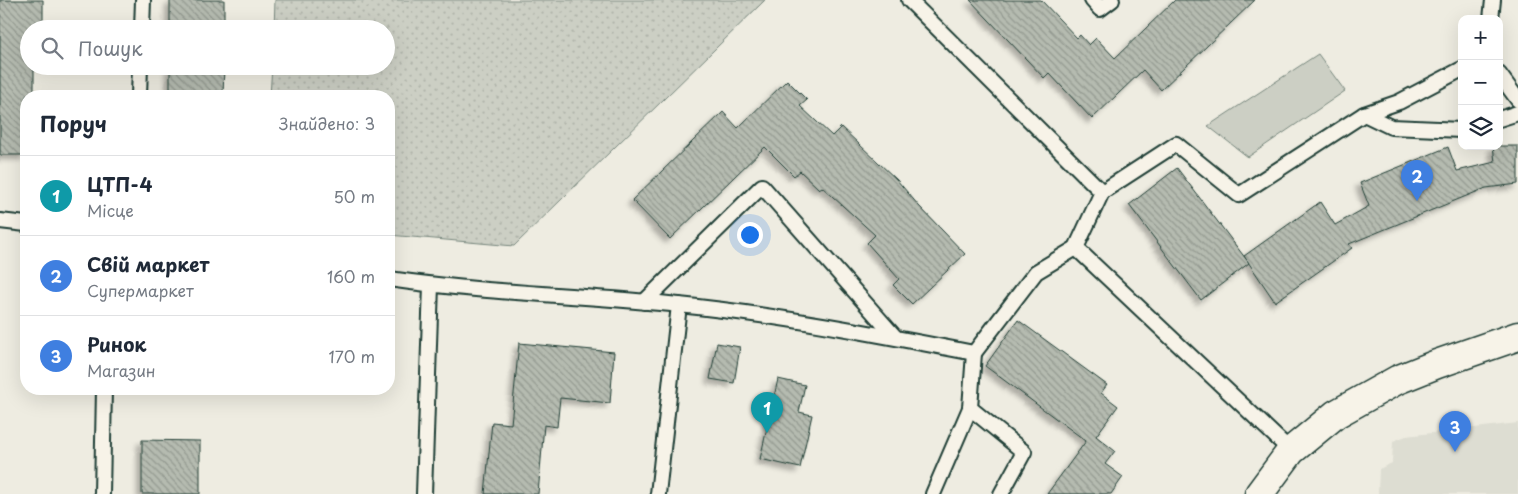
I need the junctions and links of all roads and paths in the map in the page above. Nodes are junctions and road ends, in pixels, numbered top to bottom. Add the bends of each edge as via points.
1 (143, 0) edge
2 (909, 0) edge
3 (1092, 0) edge
4 (1112, 0) edge
5 (1493, 0) edge
6 (1491, 15) edge
7 (142, 20) edge
8 (1458, 71) edge
9 (140, 75) edge
10 (1503, 79) edge
11 (139, 90) edge
12 (1518, 100) edge
13 (1518, 113) edge
14 (1364, 114) junction
15 (1503, 118) edge
16 (1458, 130) edge
17 (1102, 192) junction
18 (0, 221) edge
19 (20, 223) edge
20 (1076, 248) junction
21 (395, 280) edge
22 (432, 285) junction
23 (644, 302) junction
24 (679, 305) junction
25 (1518, 336) edge
26 (895, 337) junction
27 (974, 353) junction
28 (104, 395) edge
29 (970, 408) junction
30 (1291, 451) junction
31 (102, 494) edge
32 (424, 494) edge
33 (658, 494) edge
34 (933, 494) edge
35 (1001, 494) edge
36 (1260, 494) edge

1 - 7 lane
2 - 17 lane
3 - 4 lane via 1100,9
5 - 6 lane
8 - 14 lane via 1399,102
9 - 11 lane
10 - 12 lane
13 - 15 lane
14 - 16 lane via 1391,127
14 - 17 lane via 1239,195 1176,144
17 - 20 lane
18 - 19 lane
20 - 27 lane via 1036,272
20 - 30 lane
21 - 22 lane
22 - 23 lane
22 - 32 lane
23 - 24 lane
23 - 26 lane via 762,186
24 - 26 lane
24 - 33 lane
25 - 30 street via 1397,380 1336,414
26 - 27 lane
27 - 29 lane
28 - 31 lane
29 - 34 lane
29 - 35 lane via 1024,452
30 - 36 street

